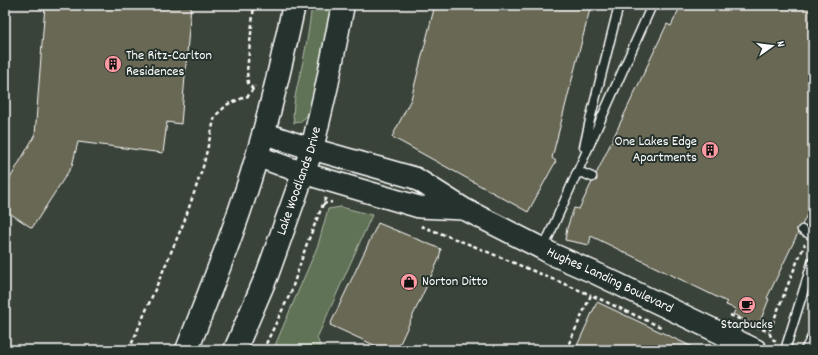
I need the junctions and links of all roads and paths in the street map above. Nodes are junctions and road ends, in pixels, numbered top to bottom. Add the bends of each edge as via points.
1 (254, 5) edge
2 (294, 5) edge
3 (343, 5) edge
4 (619, 5) edge
5 (652, 5) edge
6 (257, 83) dead end
7 (253, 89) junction
8 (263, 133) junction
9 (312, 149) junction
10 (257, 156) junction
11 (582, 162) junction
12 (303, 173) junction
13 (576, 174) junction
14 (592, 177) dead end
15 (335, 191) junction
16 (323, 204) junction
17 (464, 210) junction
18 (416, 225) dead end
19 (802, 230) dead end
20 (812, 235) edge
21 (543, 249) junction
22 (813, 260) edge
23 (591, 295) junction
24 (669, 330) dead end
25 (769, 332) dead end
26 (813, 335) edge
27 (129, 350) edge
28 (187, 350) edge
29 (235, 350) edge
30 (263, 350) edge
31 (566, 350) edge
32 (756, 350) edge
33 (785, 350) edge
34 (805, 350) edge

1 - 7 path via 247,71 248,82
2 - 8 main road via 278,82
3 - 9 main road, Lake Woodlands Drive
4 - 11 lane
5 - 11 lane
6 - 7 path
7 - 27 path via 248,96 228,104 215,116 203,167 184,222
8 - 9 street, Hughes Landing Boulevard
8 - 10 main road
9 - 12 main road, Lake Woodlands Drive
9 - 17 street, Hughes Landing Boulevard via 415,178
10 - 12 street, Hughes Landing Boulevard
10 - 28 main road via 224,257
11 - 13 lane
12 - 15 street, Hughes Landing Boulevard
12 - 29 main road, Lake Woodlands Drive via 267,275
13 - 14 lane via 583,173
13 - 21 lane
15 - 16 path
15 - 16 path
15 - 17 street, Hughes Landing Boulevard via 419,207
16 - 30 path via 306,246 292,292
17 - 21 street, Hughes Landing Boulevard
18 - 23 path
19 - 20 lane
20 - 25 path via 797,262
21 - 32 street, Hughes Landing Boulevard
22 - 33 lane
23 - 24 path
23 - 31 path
26 - 34 lane

